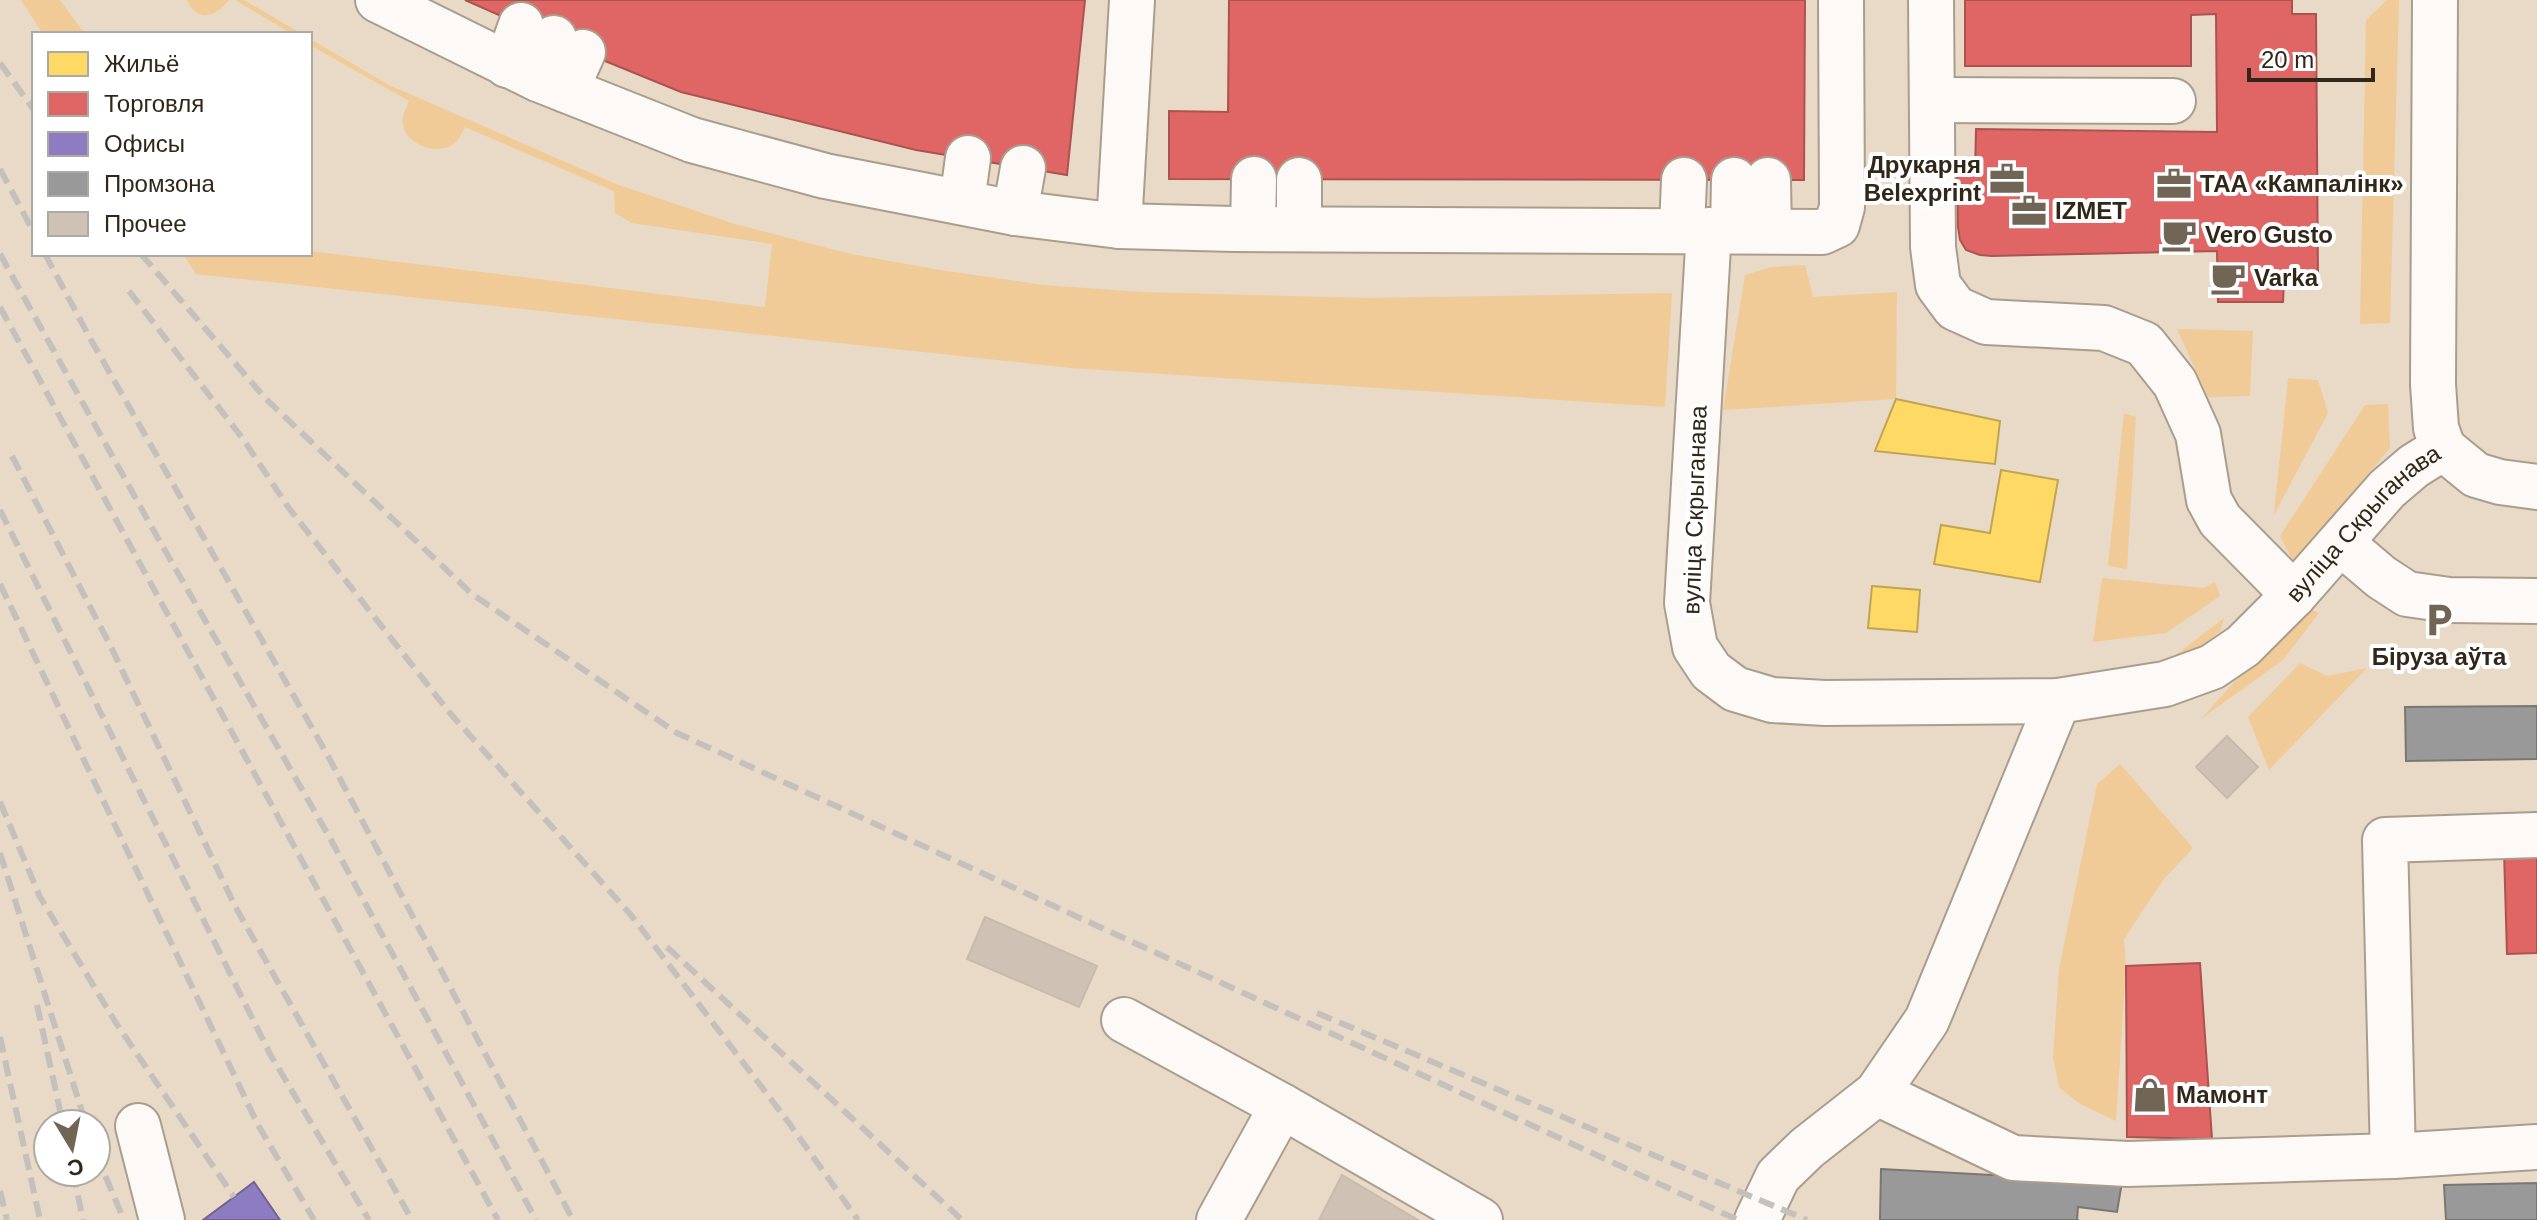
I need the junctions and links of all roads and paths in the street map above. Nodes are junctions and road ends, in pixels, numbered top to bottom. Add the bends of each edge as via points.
1 (378, 0) edge
2 (1132, 0) edge
3 (1841, 0) edge
4 (1931, 0) edge
5 (2435, 0) edge
6 (1932, 100) junction
7 (2173, 101) dead end
8 (996, 163) dead end
9 (1684, 180) dead end
10 (1751, 180) dead end
11 (989, 208) junction
12 (1119, 226) junction
13 (1265, 229) junction
14 (1723, 230) junction
15 (2443, 448) junction
16 (2537, 487) edge
17 (2341, 543) junction
18 (2294, 595) junction
19 (2537, 601) edge
20 (2058, 701) junction
21 (2537, 835) edge
22 (1124, 1020) dead end
23 (1877, 1093) junction
24 (1282, 1106) junction
25 (138, 1126) dead end
26 (2537, 1147) edge
27 (2393, 1156) junction
28 (162, 1220) edge
29 (1219, 1220) edge
30 (1480, 1220) edge
31 (1757, 1220) edge

1 - 11 street via 531,52 692,140 825,176
2 - 12 street
3 - 14 street via 1842,207 1837,225 1822,232
4 - 6 street
5 - 15 street, вуліца Скрыганава via 2433,384
6 - 7 street
6 - 18 street via 1938,285 1955,308 1986,322 2104,328 2144,344 2175,383 2198,434 2209,500 2220,520
8 - 11 street
9 - 14 street
10 - 14 street
11 - 12 street
12 - 13 street
13 - 13 street via 1264,179
13 - 14 street
14 - 20 street, вуліца Скрыганава via 1687,603 1695,647 1711,671 1735,689 1772,700
15 - 16 street via 2476,475
15 - 17 street, вуліца Скрыганава via 2387,489
17 - 18 street, вуліца Скрыганава
17 - 19 street via 2407,594
18 - 20 street, вуліца Скрыганава via 2243,646 2212,667 2165,684
20 - 23 street via 1927,1020
21 - 27 street via 2385,840
22 - 24 street
23 - 27 street via 2013,1158 2128,1164
23 - 31 street via 1778,1176
24 - 29 street
24 - 30 street
25 - 28 street
26 - 27 street

